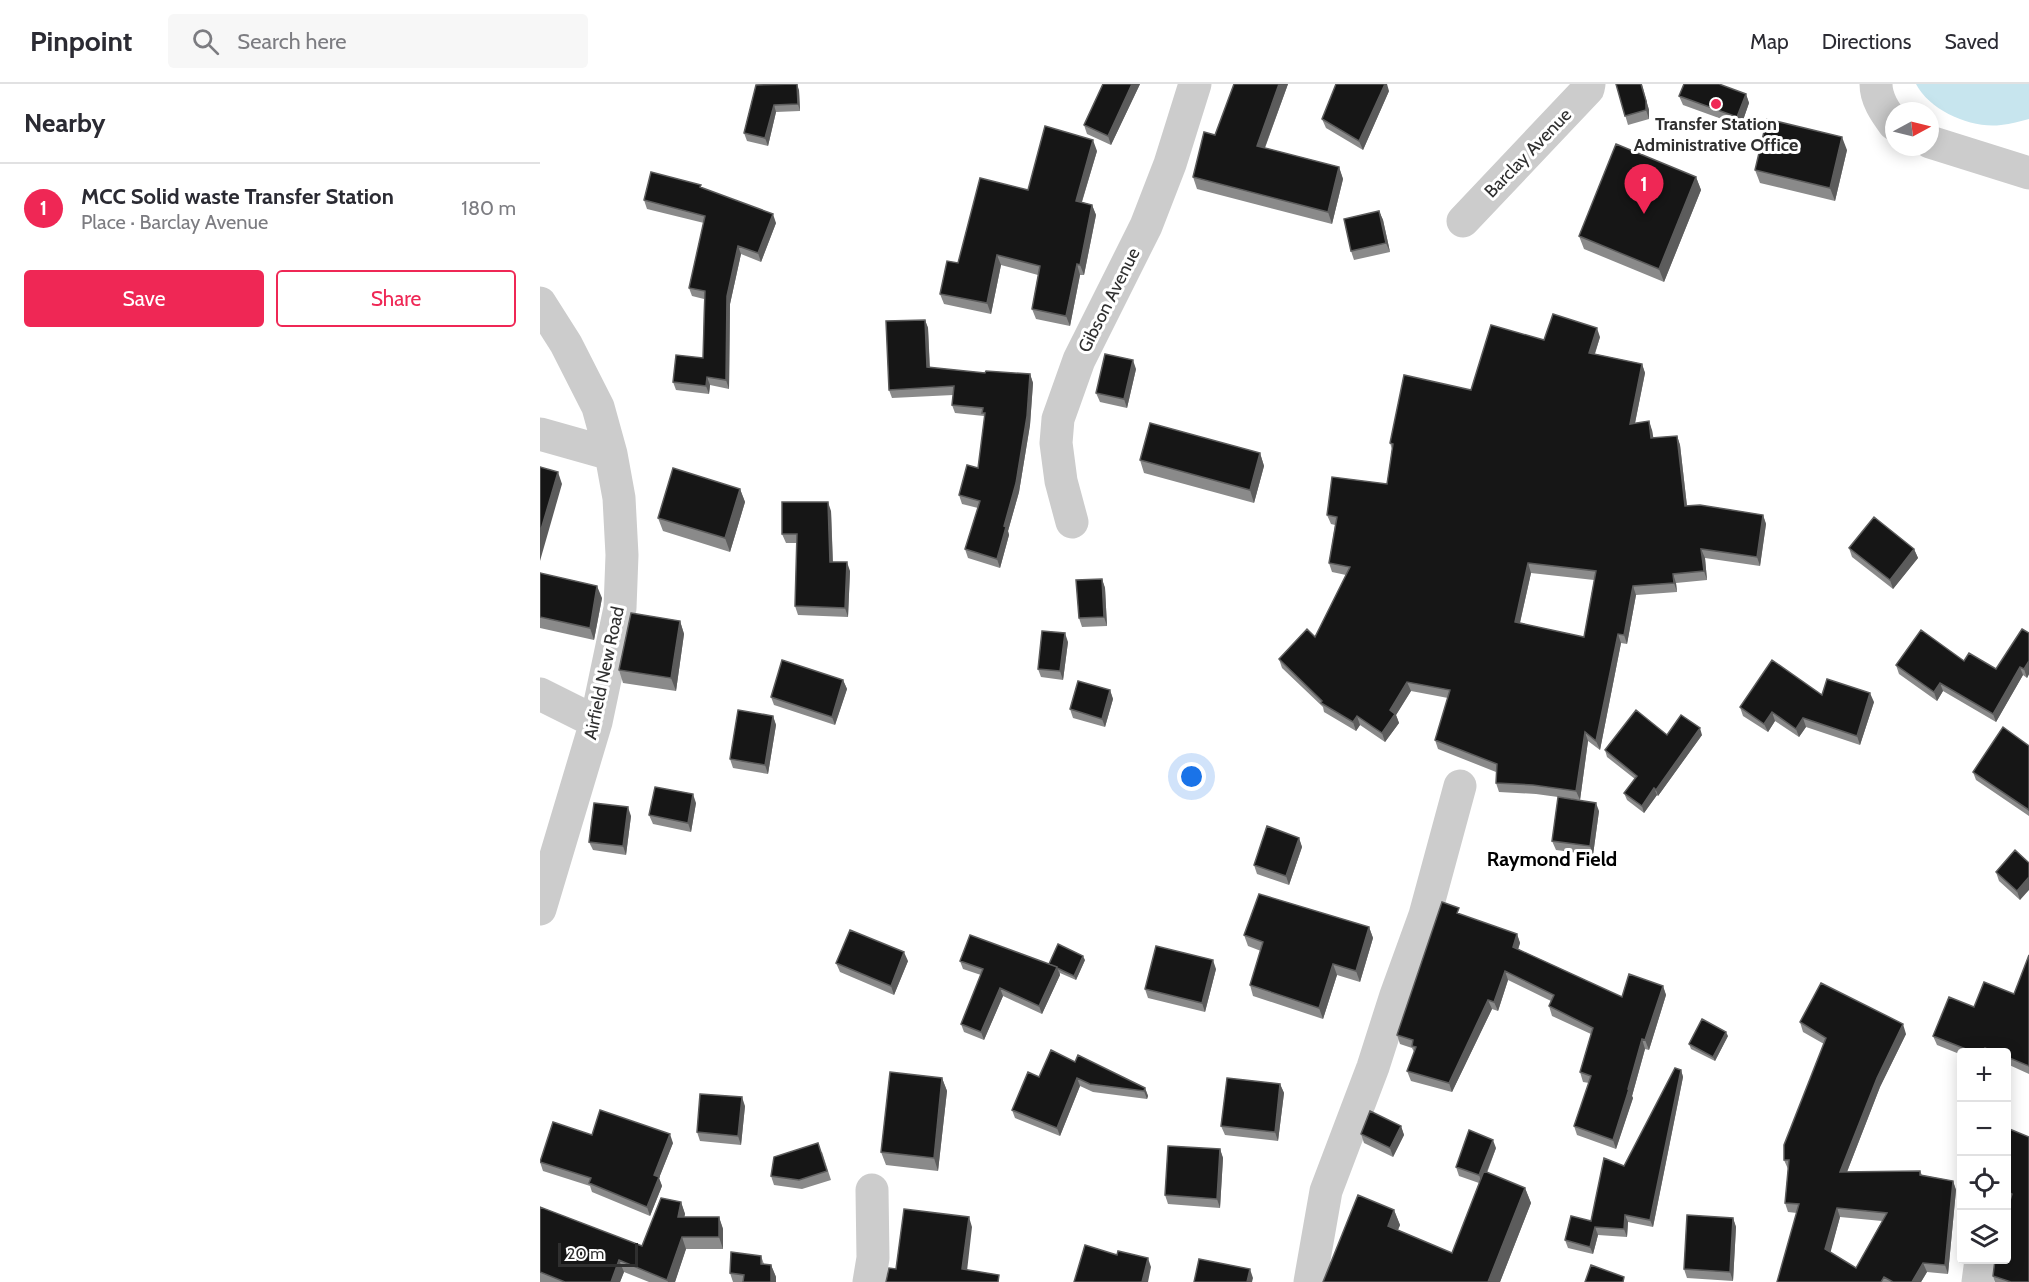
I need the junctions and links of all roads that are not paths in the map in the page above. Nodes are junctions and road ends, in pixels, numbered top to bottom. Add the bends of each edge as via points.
1 (1195, 84) edge
2 (1589, 84) edge
3 (1876, 84) edge
4 (1885, 112) edge
5 (1939, 145) edge
6 (2029, 173) edge
7 (1463, 221) dead end
8 (540, 303) edge
9 (540, 434) edge
10 (611, 454) junction
11 (1072, 522) dead end
12 (544, 701) edge
13 (596, 722) junction
14 (1460, 786) dead end
15 (540, 909) edge
16 (872, 1190) dead end
17 (1980, 1264) edge
18 (870, 1282) edge
19 (1310, 1282) edge
20 (1978, 1282) edge

1 - 11 street, Gibson Avenue via 1146,226 1079,360 1058,419 1056,443
2 - 7 street, Barclay Avenue
3 - 4 street
5 - 6 street
8 - 10 street, Airfield New Road via 598,407
9 - 10 street
10 - 13 street, Airfield New Road via 622,544 620,608
12 - 13 street
13 - 15 street, Airfield New Road
14 - 19 street via 1425,915 1326,1191
16 - 18 street
17 - 20 street

